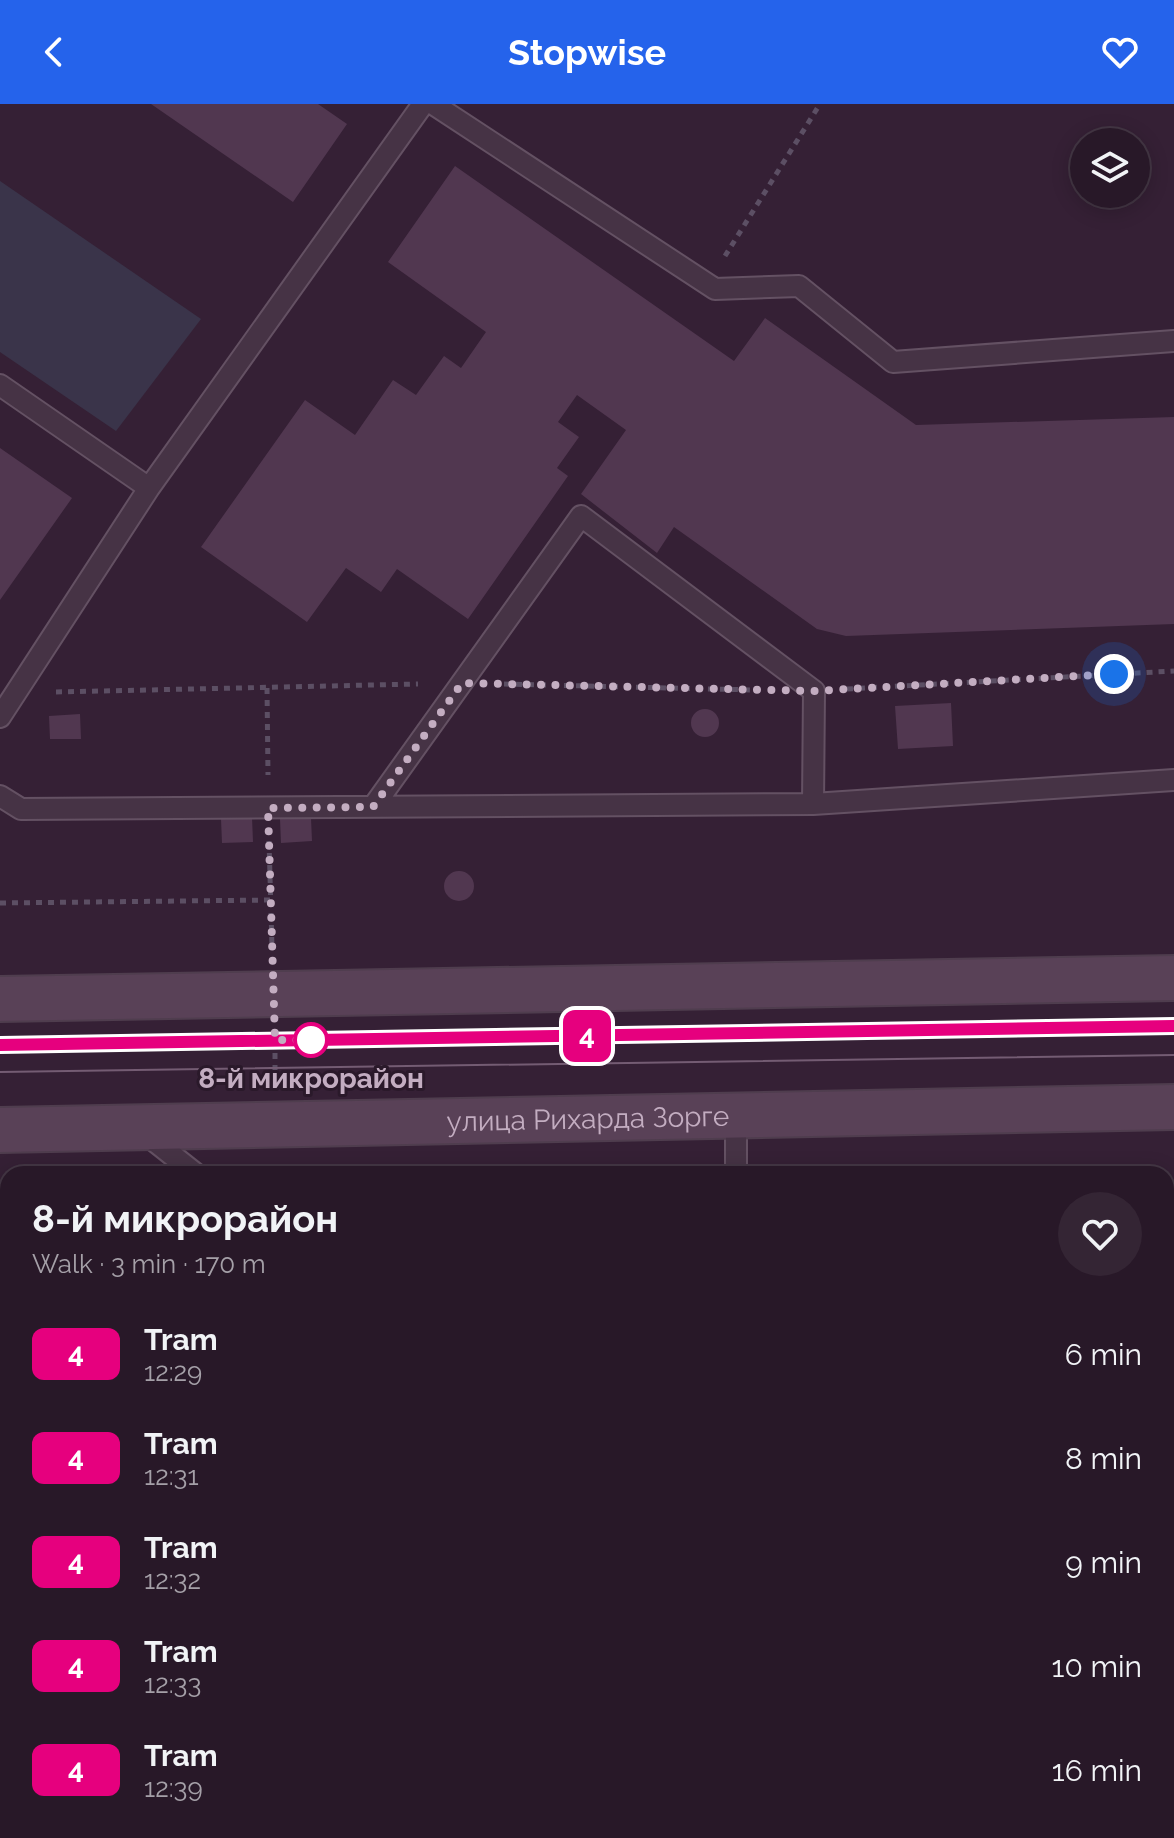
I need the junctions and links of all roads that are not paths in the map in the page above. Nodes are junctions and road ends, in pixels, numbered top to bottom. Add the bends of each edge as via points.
1 (423, 104) edge
2 (433, 104) edge
3 (1174, 341) edge
4 (0, 385) edge
5 (149, 488) junction
6 (9, 693) edge
7 (0, 717) edge
8 (1174, 780) edge
9 (0, 796) edge
10 (813, 804) junction
11 (373, 807) junction
12 (1174, 978) edge
13 (0, 999) edge
14 (1174, 1107) edge
15 (736, 1116) junction
16 (137, 1127) junction
17 (0, 1130) edge
18 (186, 1166) edge
19 (736, 1166) edge

1 - 5 lane
2 - 3 lane via 715,289 799,286 893,362
4 - 5 lane
5 - 6 lane
6 - 7 lane
8 - 10 lane
9 - 11 lane via 21,809
10 - 11 lane
10 - 11 lane via 814,691 581,516
12 - 13 street
14 - 15 street, улица Рихарда Зорге
15 - 16 street, улица Рихарда Зорге
15 - 19 lane
16 - 17 street, улица Рихарда Зорге
16 - 18 lane

